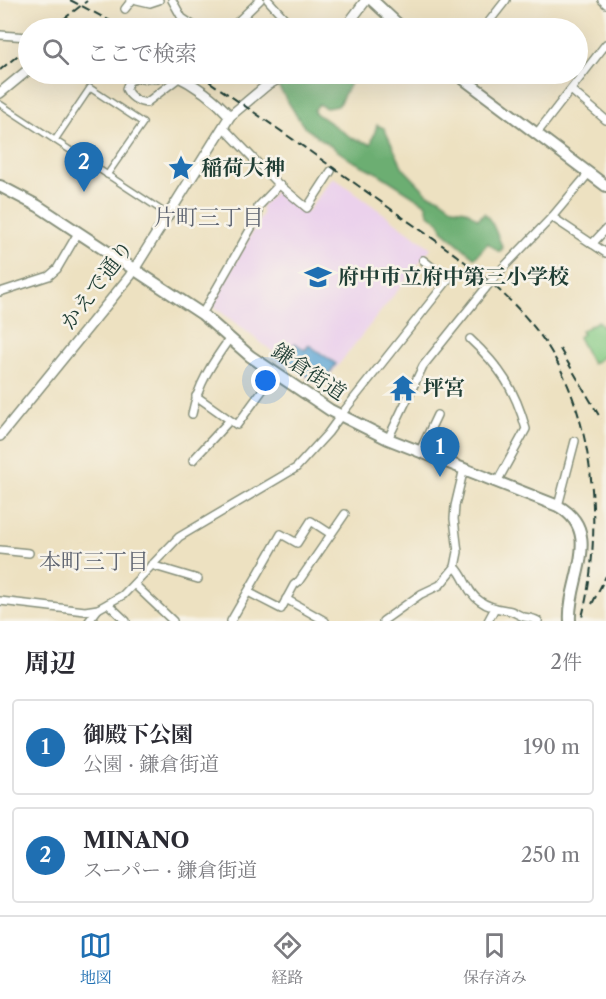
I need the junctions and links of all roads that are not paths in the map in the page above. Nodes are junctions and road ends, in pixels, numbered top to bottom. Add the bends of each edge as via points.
1 (132, 0) edge
2 (137, 0) edge
3 (159, 0) edge
4 (172, 0) edge
5 (260, 0) edge
6 (268, 0) edge
7 (366, 0) edge
8 (372, 0) edge
9 (506, 0) edge
10 (602, 0) edge
11 (606, 4) edge
12 (124, 9) dead end
13 (182, 18) edge
14 (241, 18) edge
15 (284, 18) edge
16 (352, 18) edge
17 (391, 18) edge
18 (492, 18) edge
19 (0, 35) edge
20 (18, 36) edge
21 (606, 44) edge
22 (588, 68) edge
23 (18, 78) edge
24 (127, 84) edge
25 (156, 84) edge
26 (167, 84) edge
27 (190, 84) edge
28 (267, 84) edge
29 (471, 84) edge
30 (576, 84) edge
31 (571, 90) junction
32 (0, 93) edge
33 (158, 94) junction
34 (0, 104) edge
35 (230, 116) junction
36 (606, 120) edge
37 (223, 127) junction
38 (537, 133) junction
39 (55, 140) junction
40 (331, 171) dead end
41 (589, 173) junction
42 (107, 175) junction
43 (279, 184) junction
44 (0, 186) edge
45 (606, 186) edge
46 (164, 212) dead end
47 (552, 217) junction
48 (606, 229) edge
49 (78, 232) junction
50 (592, 244) junction
51 (606, 253) edge
52 (423, 260) dead end
53 (134, 270) junction
54 (0, 292) edge
55 (202, 314) junction
56 (230, 338) junction
57 (470, 339) dead end
58 (275, 373) junction
59 (196, 396) junction
60 (192, 414) dead end
61 (437, 415) dead end
62 (340, 416) junction
63 (229, 421) junction
64 (0, 436) edge
65 (388, 439) junction
66 (575, 441) dead end
67 (420, 451) junction
68 (193, 460) dead end
69 (464, 468) junction
70 (497, 482) junction
71 (558, 506) junction
72 (345, 513) dead end
73 (331, 534) junction
74 (0, 550) edge
75 (29, 553) dead end
76 (151, 565) junction
77 (455, 567) junction
78 (198, 579) dead end
79 (134, 584) junction
80 (248, 592) junction
81 (286, 599) junction
82 (0, 601) edge
83 (108, 604) junction
84 (495, 608) junction
85 (98, 609) junction
86 (520, 619) edge
87 (89, 621) edge
88 (126, 621) edge
89 (173, 621) edge
90 (231, 621) edge
91 (325, 621) edge
92 (383, 621) edge
93 (488, 621) edge
94 (538, 621) edge
95 (570, 621) edge

1 - 12 street
2 - 3 street
4 - 13 street
5 - 14 street
6 - 15 street
7 - 16 street
8 - 17 main road
9 - 18 street
10 - 11 street
19 - 20 street
21 - 22 street
23 - 32 street
24 - 33 street via 129,94 140,103
25 - 33 street
26 - 33 street
27 - 35 street via 221,105
28 - 35 street, かえで通り
29 - 38 main road
30 - 31 street
31 - 36 street
31 - 38 street
34 - 39 street
35 - 37 street, かえで通り
37 - 43 street
37 - 53 street, かえで通り
38 - 41 main road
39 - 42 street
39 - 42 street via 90,87 142,123
40 - 43 street via 307,208
41 - 45 main road
41 - 47 street
42 - 46 street
43 - 55 street via 258,207 258,216
44 - 49 main road, 鎌倉街道
47 - 50 street
47 - 65 street, bridge via 499,272 423,366
48 - 50 street
49 - 53 main road, 鎌倉街道
49 - 54 street via 57,270
50 - 51 street
52 - 62 street via 448,280
53 - 55 main road, 鎌倉街道
53 - 64 street, かえで通り
55 - 56 main road, 鎌倉街道
56 - 58 main road, 鎌倉街道
56 - 59 street via 210,366
57 - 70 street via 490,358 512,390 526,429
58 - 62 main road, 鎌倉街道
58 - 63 street via 237,425
59 - 60 street
59 - 63 street
61 - 67 street
62 - 65 main road, 鎌倉街道
62 - 76 street via 296,468 178,537
63 - 68 street
65 - 67 main road, 鎌倉街道
66 - 71 street via 566,462
67 - 69 main road, 鎌倉街道
69 - 70 main road, 鎌倉街道
69 - 77 street via 455,506
70 - 71 main road, 鎌倉街道
71 - 95 main road, 鎌倉街道 via 573,518 581,533
72 - 73 street
73 - 80 street via 311,521 297,543 281,534
73 - 81 street
74 - 75 street
76 - 78 street
76 - 79 street
77 - 84 street via 479,601
77 - 92 street via 440,585
79 - 83 street
79 - 89 street
80 - 81 street via 280,609
80 - 90 street
81 - 91 street
82 - 85 street via 85,611
83 - 85 street
83 - 88 street
84 - 86 street via 514,612
84 - 93 street
85 - 87 street
86 - 94 street

